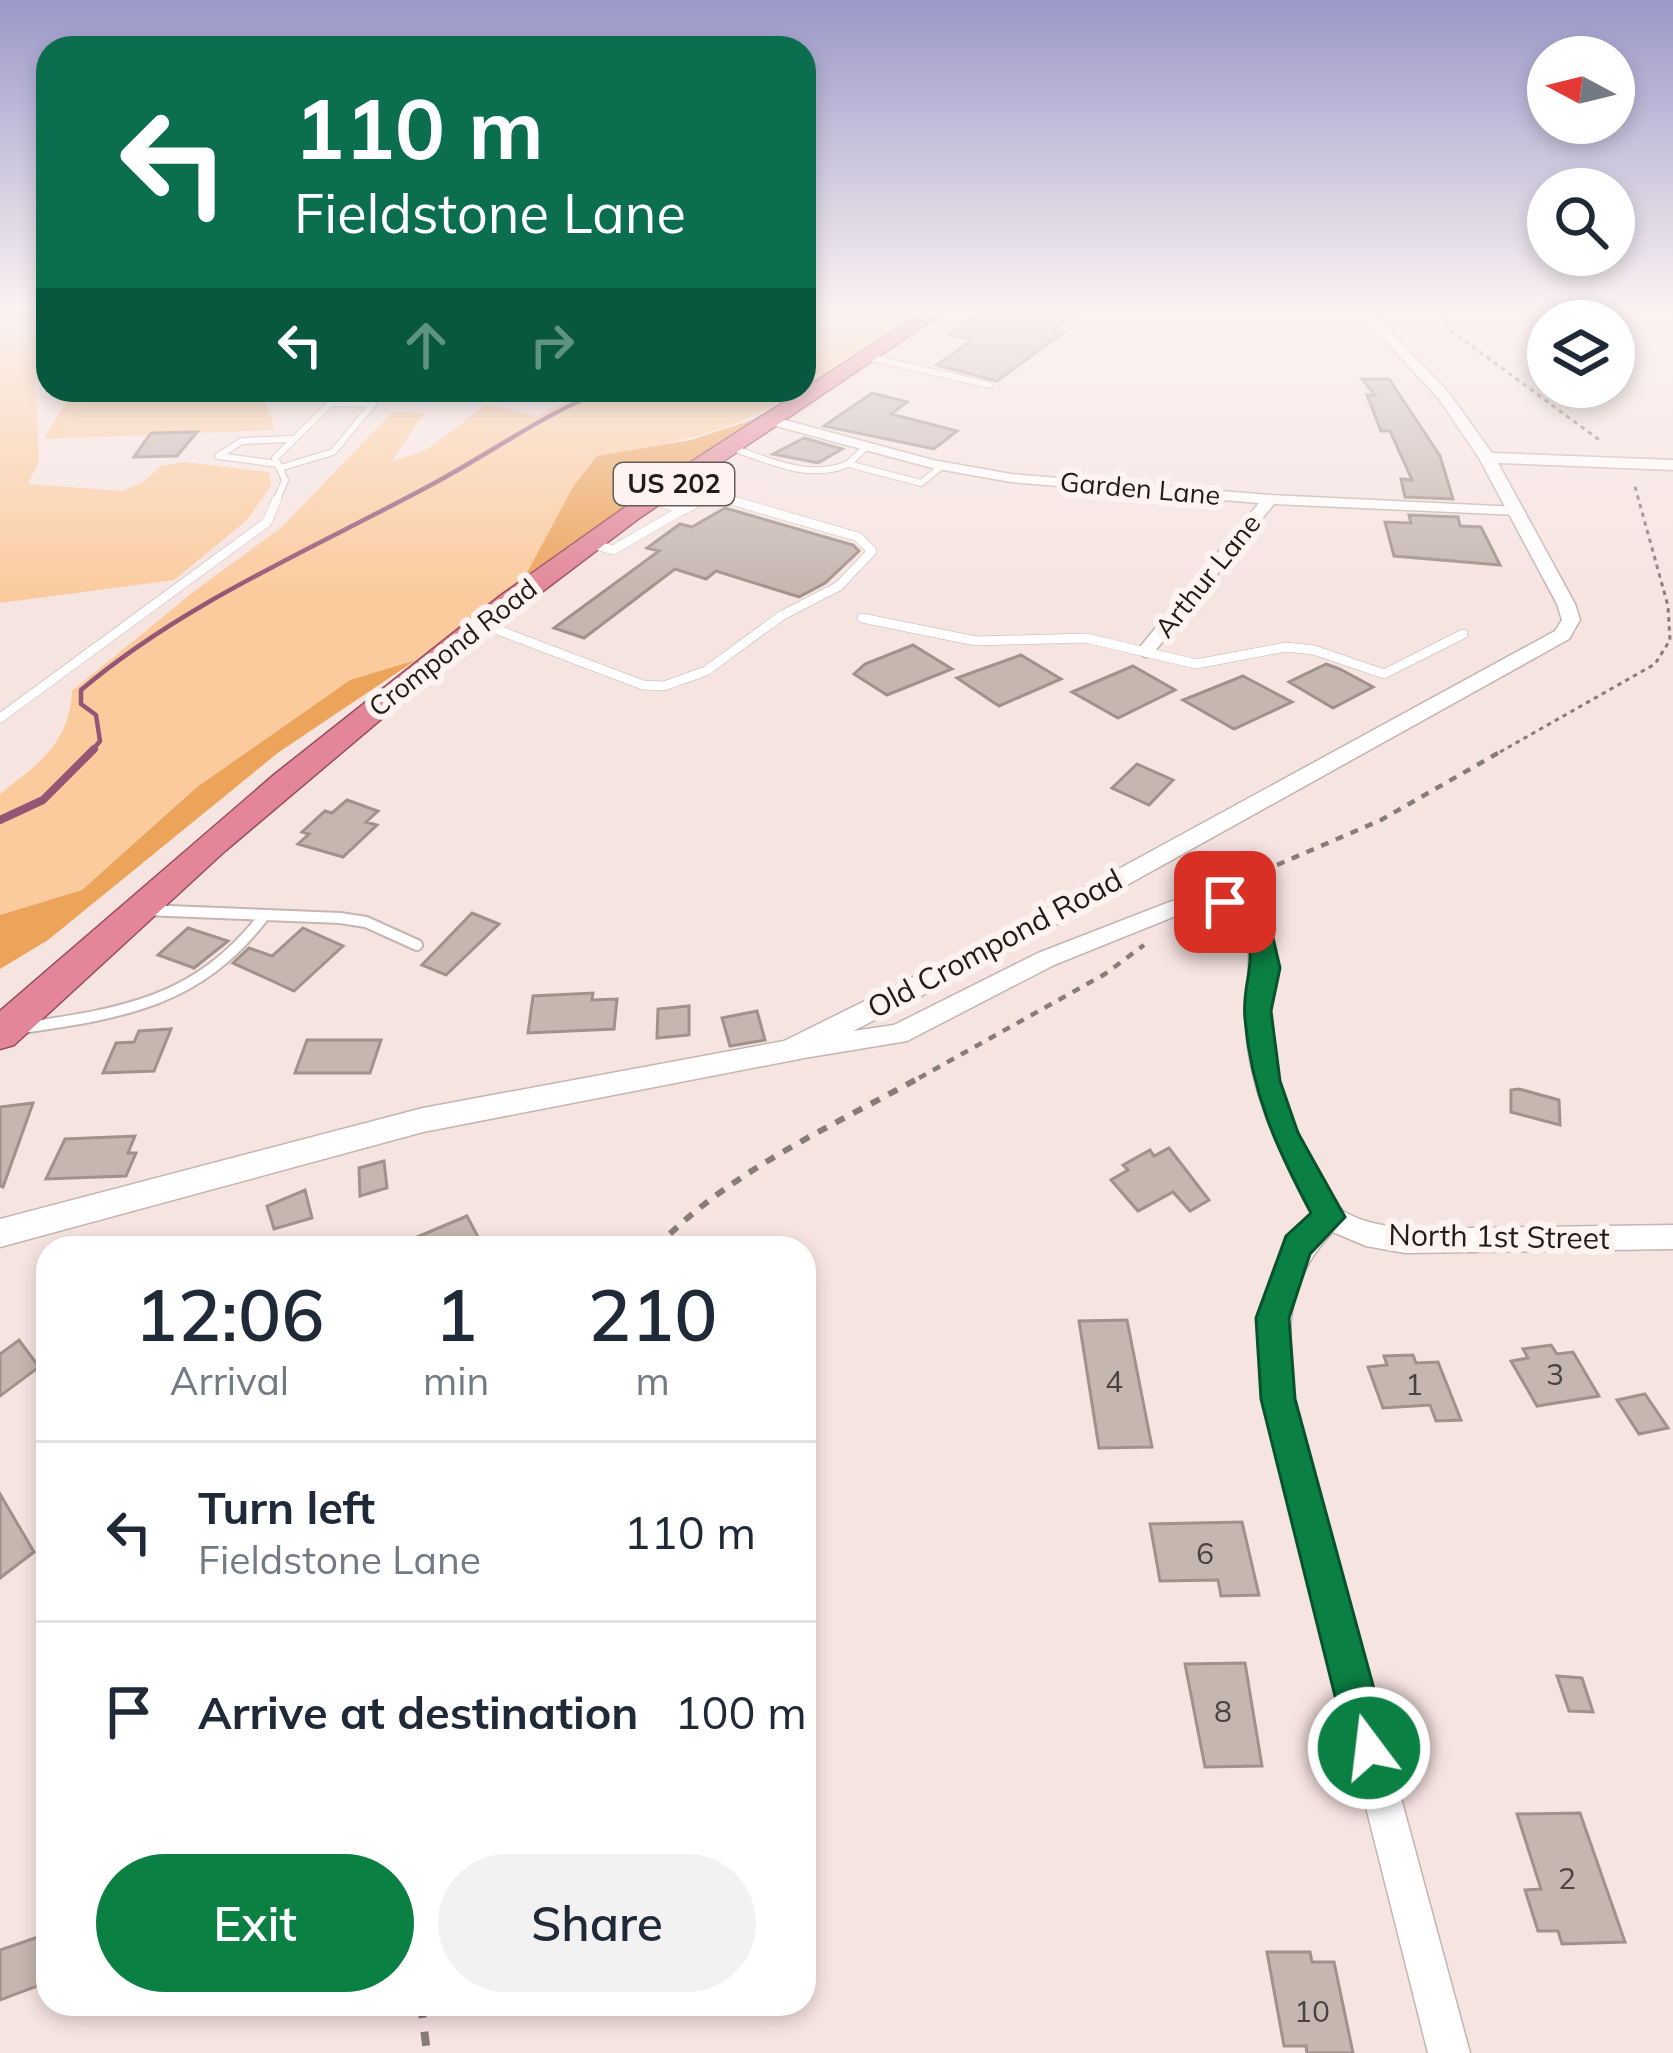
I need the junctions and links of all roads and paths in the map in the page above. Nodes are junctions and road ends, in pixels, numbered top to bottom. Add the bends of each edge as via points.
1 (330, 404) edge
2 (365, 404) edge
3 (795, 404) edge
4 (1449, 404) edge
5 (770, 420) junction
6 (291, 439) junction
7 (866, 446) junction
8 (730, 447) junction
9 (1487, 458) junction
10 (848, 464) junction
11 (1673, 465) edge
12 (279, 466) junction
13 (941, 466) junction
14 (652, 499) junction
15 (1270, 500) junction
16 (683, 510) junction
17 (1518, 511) junction
18 (589, 543) junction
19 (862, 618) dead end
20 (481, 624) junction
21 (1463, 634) dead end
22 (1145, 652) junction
23 (0, 718) edge
24 (137, 909) junction
25 (264, 916) junction
26 (417, 945) dead end
27 (5, 1024) edge
28 (790, 1051) junction
29 (1329, 1217) junction
30 (0, 1233) edge
31 (1673, 1238) edge
32 (422, 2016) edge
33 (427, 2053) edge
34 (1449, 2053) edge

1 - 6 lane
2 - 12 lane via 373,404 332,452
3 - 5 highway, Crompond Road / US 202
4 - 9 street, Old Crompond Road
5 - 7 street, Garden Lane
5 - 8 highway, Crompond Road / US 202
6 - 12 lane via 275,458
6 - 12 lane via 250,439 218,455
7 - 10 lane
7 - 13 street, Garden Lane
8 - 10 lane via 816,472
8 - 14 highway, Crompond Road / US 202
9 - 11 street
9 - 17 street, Old Crompond Road
10 - 13 lane via 921,483
12 - 23 lane via 285,480 267,523
13 - 15 street, Garden Lane
14 - 16 lane
14 - 18 highway, Crompond Road / US 202
15 - 17 street, Garden Lane
15 - 22 street, Arthur Lane
16 - 18 lane via 613,550
16 - 20 lane via 724,498 858,537 872,550 839,586 706,671 664,686
17 - 28 street, Old Crompond Road via 1566,604 1571,620 1562,635 1003,944
18 - 20 highway, Crompond Road / US 202
19 - 22 lane via 951,638 1062,635
20 - 24 highway, Crompond Road / US 202
21 - 22 lane via 1384,674 1286,646 1196,664
24 - 25 lane
24 - 27 highway, Crompond Road / US 202
25 - 26 lane via 366,922
25 - 27 lane via 244,947 199,984 87,1018
28 - 29 street via 898,1034 1135,923 1180,906 1225,902 1250,912 1258,929 1267,968 1257,1011 1266,1081
28 - 30 street, Old Crompond Road via 423,1120
29 - 31 street, North 1st Street via 1406,1241
29 - 34 street via 1297,1246 1273,1318 1278,1399
32 - 33 path

